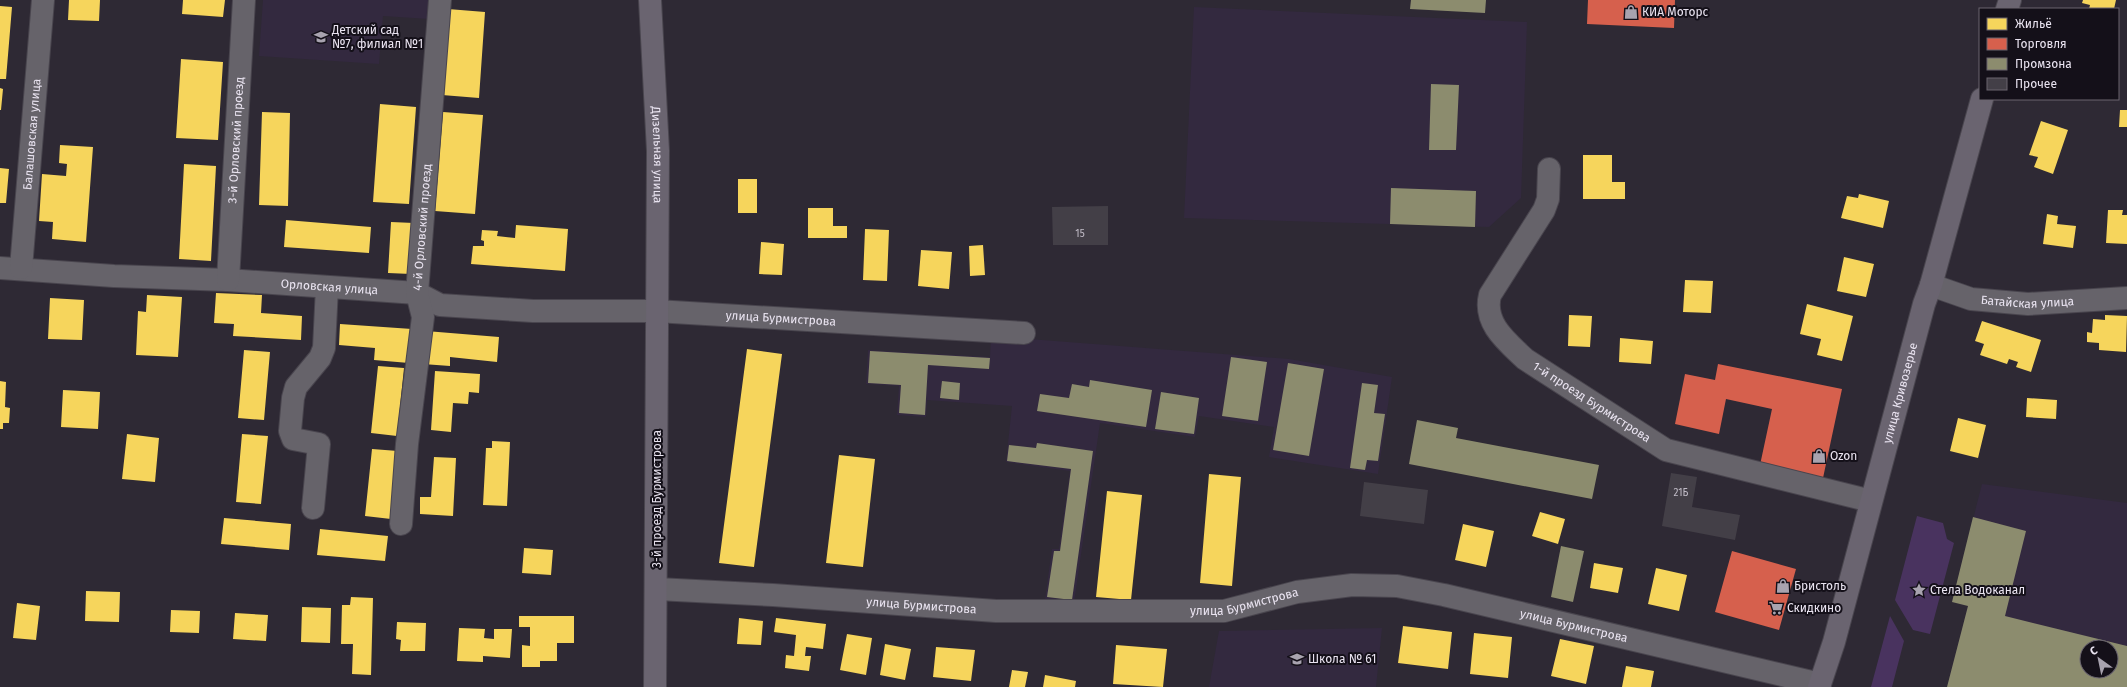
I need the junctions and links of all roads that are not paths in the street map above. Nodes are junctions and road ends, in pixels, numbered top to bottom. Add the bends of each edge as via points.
1 (43, 0) edge
2 (244, 0) edge
3 (440, 0) edge
4 (650, 0) edge
5 (1982, 100) edge
6 (1549, 169) dead end
7 (10, 268) edge
8 (228, 280) junction
9 (1931, 285) junction
10 (327, 287) junction
11 (416, 293) junction
12 (2127, 298) edge
13 (656, 311) junction
14 (1024, 333) dead end
15 (1871, 501) junction
16 (313, 508) dead end
17 (401, 524) dead end
18 (657, 589) junction
19 (1819, 685) edge
20 (655, 687) edge

1 - 7 street, Балашовская улица
2 - 8 street, 3-й Орловский проезд
3 - 11 street, 4-й Орловский проезд
4 - 13 main road, Дизельная улица via 658,151
5 - 9 main road, улица Кривозерье
6 - 15 street, 1-й проезд Бурмистрова via 1548,199 1544,210 1490,295 1487,306 1489,316 1508,343 1525,359 1666,450
7 - 8 street, Орловская улица via 114,276
8 - 10 street, Орловская улица
9 - 12 street, Батайская улица via 1971,299 2028,304
9 - 15 main road, улица Кривозерье
10 - 11 street, Орловская улица
10 - 16 street via 324,348 320,358 296,386 290,431 293,439 297,441 319,444
11 - 13 street, Орловская улица via 447,306 533,311
11 - 17 street, 4-й Орловский проезд via 423,317 407,444
13 - 14 street, улица Бурмистрова
13 - 18 main road, 3-й проезд Бурмистрова
15 - 19 main road, улица Кривозерье via 1834,642
18 - 19 street, улица Бурмистрова via 996,611 1224,611 1297,592 1352,585 1397,586
18 - 20 main road, 3-й проезд Бурмистрова

